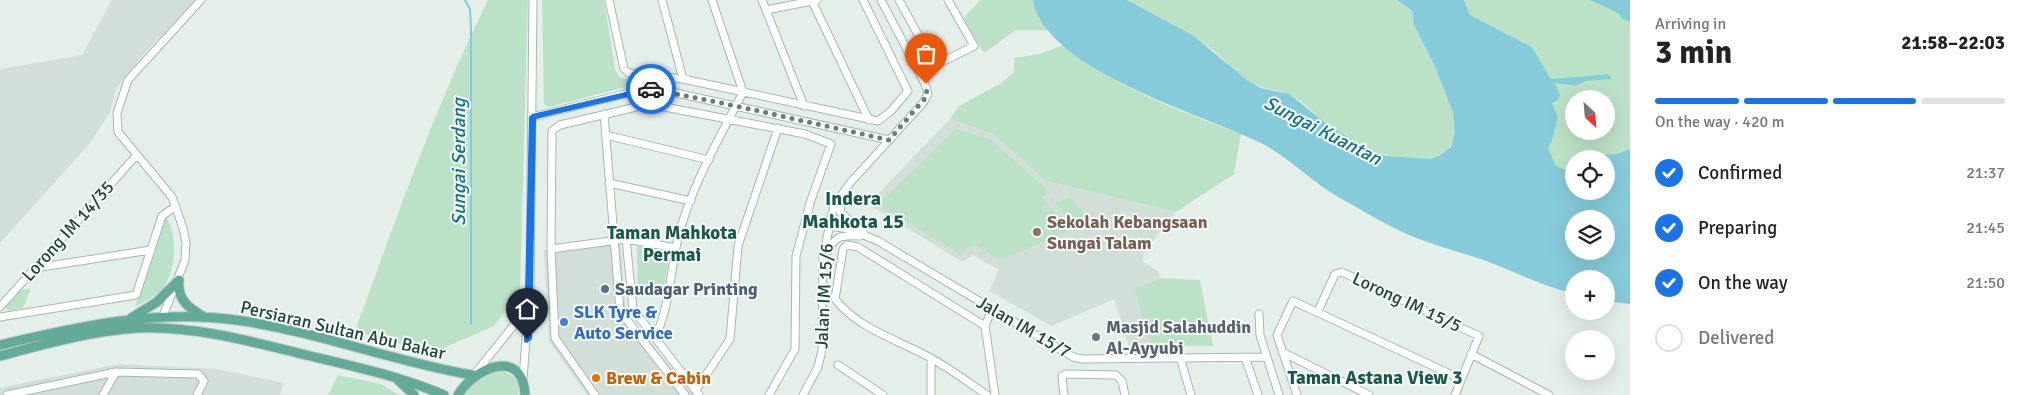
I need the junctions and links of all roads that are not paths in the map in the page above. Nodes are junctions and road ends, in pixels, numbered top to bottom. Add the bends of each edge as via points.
1 (201, 0) edge
2 (533, 0) edge
3 (609, 0) edge
4 (662, 0) edge
5 (712, 0) edge
6 (762, 0) edge
7 (814, 0) edge
8 (863, 0) edge
9 (881, 0) edge
10 (899, 0) edge
11 (948, 0) edge
12 (766, 10) junction
13 (683, 79) junction
14 (743, 92) junction
15 (736, 106) junction
16 (804, 106) junction
17 (604, 114) junction
18 (532, 117) junction
19 (729, 118) junction
20 (869, 120) junction
21 (778, 128) junction
22 (606, 135) junction
23 (889, 140) junction
24 (136, 156) junction
25 (709, 160) junction
26 (609, 183) junction
27 (850, 183) junction
28 (691, 201) junction
29 (176, 206) junction
30 (829, 226) junction
31 (869, 237) junction
32 (626, 239) junction
33 (614, 240) junction
34 (676, 248) junction
35 (551, 249) junction
36 (150, 250) junction
37 (822, 267) junction
38 (35, 268) junction
39 (179, 280) junction
40 (530, 286) junction
41 (0, 306) edge
42 (992, 309) junction
43 (1318, 311) junction
44 (1259, 314) dead end
45 (163, 316) junction
46 (0, 317) edge
47 (206, 317) junction
48 (129, 319) junction
49 (985, 326) junction
50 (186, 331) junction
51 (655, 338) junction
52 (0, 345) edge
53 (1282, 352) junction
54 (1471, 354) junction
55 (0, 356) edge
56 (1245, 357) junction
57 (1266, 357) junction
58 (930, 358) junction
59 (1180, 358) junction
60 (838, 365) dead end
61 (116, 372) junction
62 (475, 373) junction
63 (391, 375) junction
64 (1461, 379) junction
65 (525, 388) edge
66 (698, 393) edge
67 (7, 395) edge
68 (103, 395) edge
69 (196, 395) edge
70 (414, 395) edge
71 (444, 395) edge
72 (458, 395) edge
73 (595, 395) edge
74 (685, 395) edge
75 (769, 395) edge
76 (804, 395) edge
77 (883, 395) edge
78 (932, 395) edge
79 (987, 395) edge
80 (995, 395) edge
81 (1064, 395) edge
82 (1125, 395) edge
83 (1191, 395) edge
84 (1258, 395) edge
85 (1279, 395) edge
86 (1297, 395) edge
87 (1368, 395) edge
88 (1455, 395) edge
89 (1549, 395) edge

1 - 24 street via 125,87 117,113 118,132
2 - 18 street
3 - 13 street via 626,72
4 - 13 street
5 - 14 street
6 - 12 street
7 - 12 street
7 - 20 street
8 - 20 street via 908,91 878,121
9 - 23 street, Jalan IM 15/6 via 926,84 928,94
10 - 11 street via 935,64 974,46
12 - 16 street
13 - 14 street
14 - 15 street
14 - 16 street
15 - 18 street via 648,89
15 - 19 street
15 - 23 street
16 - 20 street
17 - 19 street via 649,104
17 - 22 street
17 - 35 street via 560,125 552,131
18 - 40 street
19 - 21 street
19 - 25 street
21 - 66 street via 738,246 730,340
21 - 75 street, Jalan IM 15/6 via 829,142 831,146 810,200 796,256 796,348
22 - 25 street
22 - 26 street
23 - 27 street, Jalan IM 15/6
24 - 29 street
24 - 38 street, Lorong IM 14/35
25 - 28 street
26 - 28 street
26 - 33 street
27 - 30 street, Jalan IM 15/6 via 837,201
27 - 31 street via 841,201 840,212
28 - 34 street
29 - 36 street, Lorong IM 14/35 via 162,216
29 - 39 street via 186,243
30 - 31 street, Jalan IM 15/7
30 - 37 street, Jalan IM 15/6
31 - 37 street via 843,235 833,240
31 - 42 street, Jalan IM 15/7
32 - 33 street
32 - 34 street
32 - 51 street via 632,305
33 - 35 street
33 - 74 street via 620,311
34 - 51 street via 668,299
35 - 73 street via 555,338
36 - 38 street
36 - 46 street, Lorong IM 14/35 via 136,295
37 - 76 street, Jalan IM 15/6 via 822,350 818,367
38 - 41 street, Lorong IM 14/35
39 - 45 street
39 - 47 main road via 178,296 184,304
39 - 48 main road via 156,304
40 - 62 street via 514,325
40 - 65 street
42 - 49 street
42 - 59 street, Jalan IM 15/7 via 1073,357
43 - 53 street via 1297,301 1290,304 1277,335
43 - 54 street, Lorong IM 15/5 via 1335,274 1345,273 1478,336
43 - 64 street
44 - 57 street via 1258,327
45 - 47 main road, Persiaran Sultan Abu Bakar
45 - 48 main road, Persiaran Sultan Abu Bakar
45 - 50 main road via 170,325
47 - 62 main road, Persiaran Sultan Abu Bakar via 243,321 313,336 435,370
48 - 52 main road, Persiaran Sultan Abu Bakar
49 - 58 street via 858,247 847,245 841,254 835,299 838,306
49 - 80 street
50 - 55 main road, Persiaran Sultan Abu Bakar via 158,328 121,330
50 - 63 main road, Persiaran Sultan Abu Bakar via 236,338
51 - 66 street
53 - 86 street
53 - 87 street
54 - 64 street
54 - 89 street
56 - 57 street, Jalan IM 15/7
56 - 59 street, Jalan IM 15/7
56 - 84 street
57 - 85 street
58 - 78 street
58 - 79 street
59 - 83 street
60 - 77 street
61 - 67 street
61 - 68 street
61 - 69 street via 198,374 204,381
62 - 65 main road via 496,365 508,366 517,371
62 - 72 main road via 463,384
63 - 70 main road
63 - 71 main road, Persiaran Sultan Abu Bakar
64 - 88 street
81 - 82 street via 1061,382 1066,374 1116,375 1122,381

